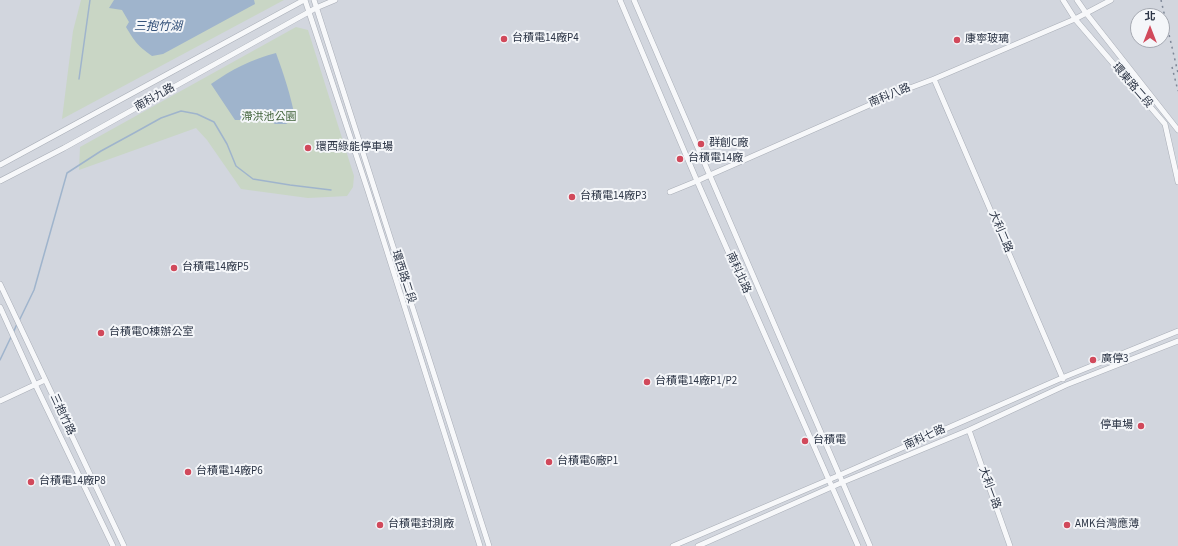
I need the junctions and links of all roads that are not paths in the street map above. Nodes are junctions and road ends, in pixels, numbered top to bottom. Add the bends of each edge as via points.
1 (305, 0) edge
2 (314, 0) edge
3 (335, 0) edge
4 (620, 0) edge
5 (634, 0) edge
6 (1063, 0) edge
7 (1077, 0) edge
8 (1111, 0) edge
9 (316, 8) junction
10 (309, 12) junction
11 (1086, 13) junction
12 (1075, 19) junction
13 (934, 79) junction
14 (1178, 130) edge
15 (0, 165) edge
16 (710, 174) junction
17 (0, 181) edge
18 (697, 181) junction
19 (1178, 182) edge
20 (670, 192) dead end
21 (0, 284) edge
22 (0, 307) edge
23 (1178, 331) edge
24 (1178, 341) edge
25 (1062, 378) junction
26 (45, 380) junction
27 (35, 384) junction
28 (1066, 385) junction
29 (0, 401) edge
30 (969, 430) junction
31 (840, 475) junction
32 (829, 480) junction
33 (843, 482) junction
34 (832, 487) junction
35 (113, 546) edge
36 (124, 546) edge
37 (480, 546) edge
38 (489, 546) edge
39 (672, 546) edge
40 (698, 546) edge
41 (858, 546) edge
42 (870, 546) edge
43 (1010, 546) edge

1 - 10 street, 環西路二段
1 - 15 street, 南科九路
2 - 9 street, 環西路二段
3 - 9 street
4 - 18 street, 南科北路
5 - 16 street, 南科北路
6 - 12 street, 環東路二段
7 - 11 street, 環東路二段
8 - 11 street, 南科八路
9 - 10 street, 南科九路
9 - 38 street, 環西路二段
10 - 17 street, 南科九路
10 - 37 street, 環西路二段
11 - 12 street, 南科八路
11 - 14 street, 環東路二段
12 - 13 street, 南科八路
12 - 19 street, 環東路二段 via 1165,124
13 - 16 street, 南科八路
13 - 25 street, 大利二路
16 - 18 street, 南科八路
16 - 31 street, 南科北路
18 - 20 street, 南科八路
18 - 32 street, 南科北路
21 - 26 street, 三抱竹路
22 - 27 street, 三抱竹路
23 - 25 street, 南科七路
24 - 28 street, 南科七路
25 - 28 street, 大利二路
25 - 31 street, 南科七路
26 - 27 street
26 - 36 street, 三抱竹路
27 - 29 street
27 - 35 street, 三抱竹路
28 - 30 street, 南科七路
30 - 33 street, 南科七路
30 - 43 street, 大利一路
31 - 32 street, 南科七路
31 - 33 street, 南科北路
32 - 34 street, 南科北路
32 - 39 street, 南科七路
33 - 34 street, 南科七路
33 - 42 street, 南科北路
34 - 40 street, 南科七路
34 - 41 street, 南科北路

